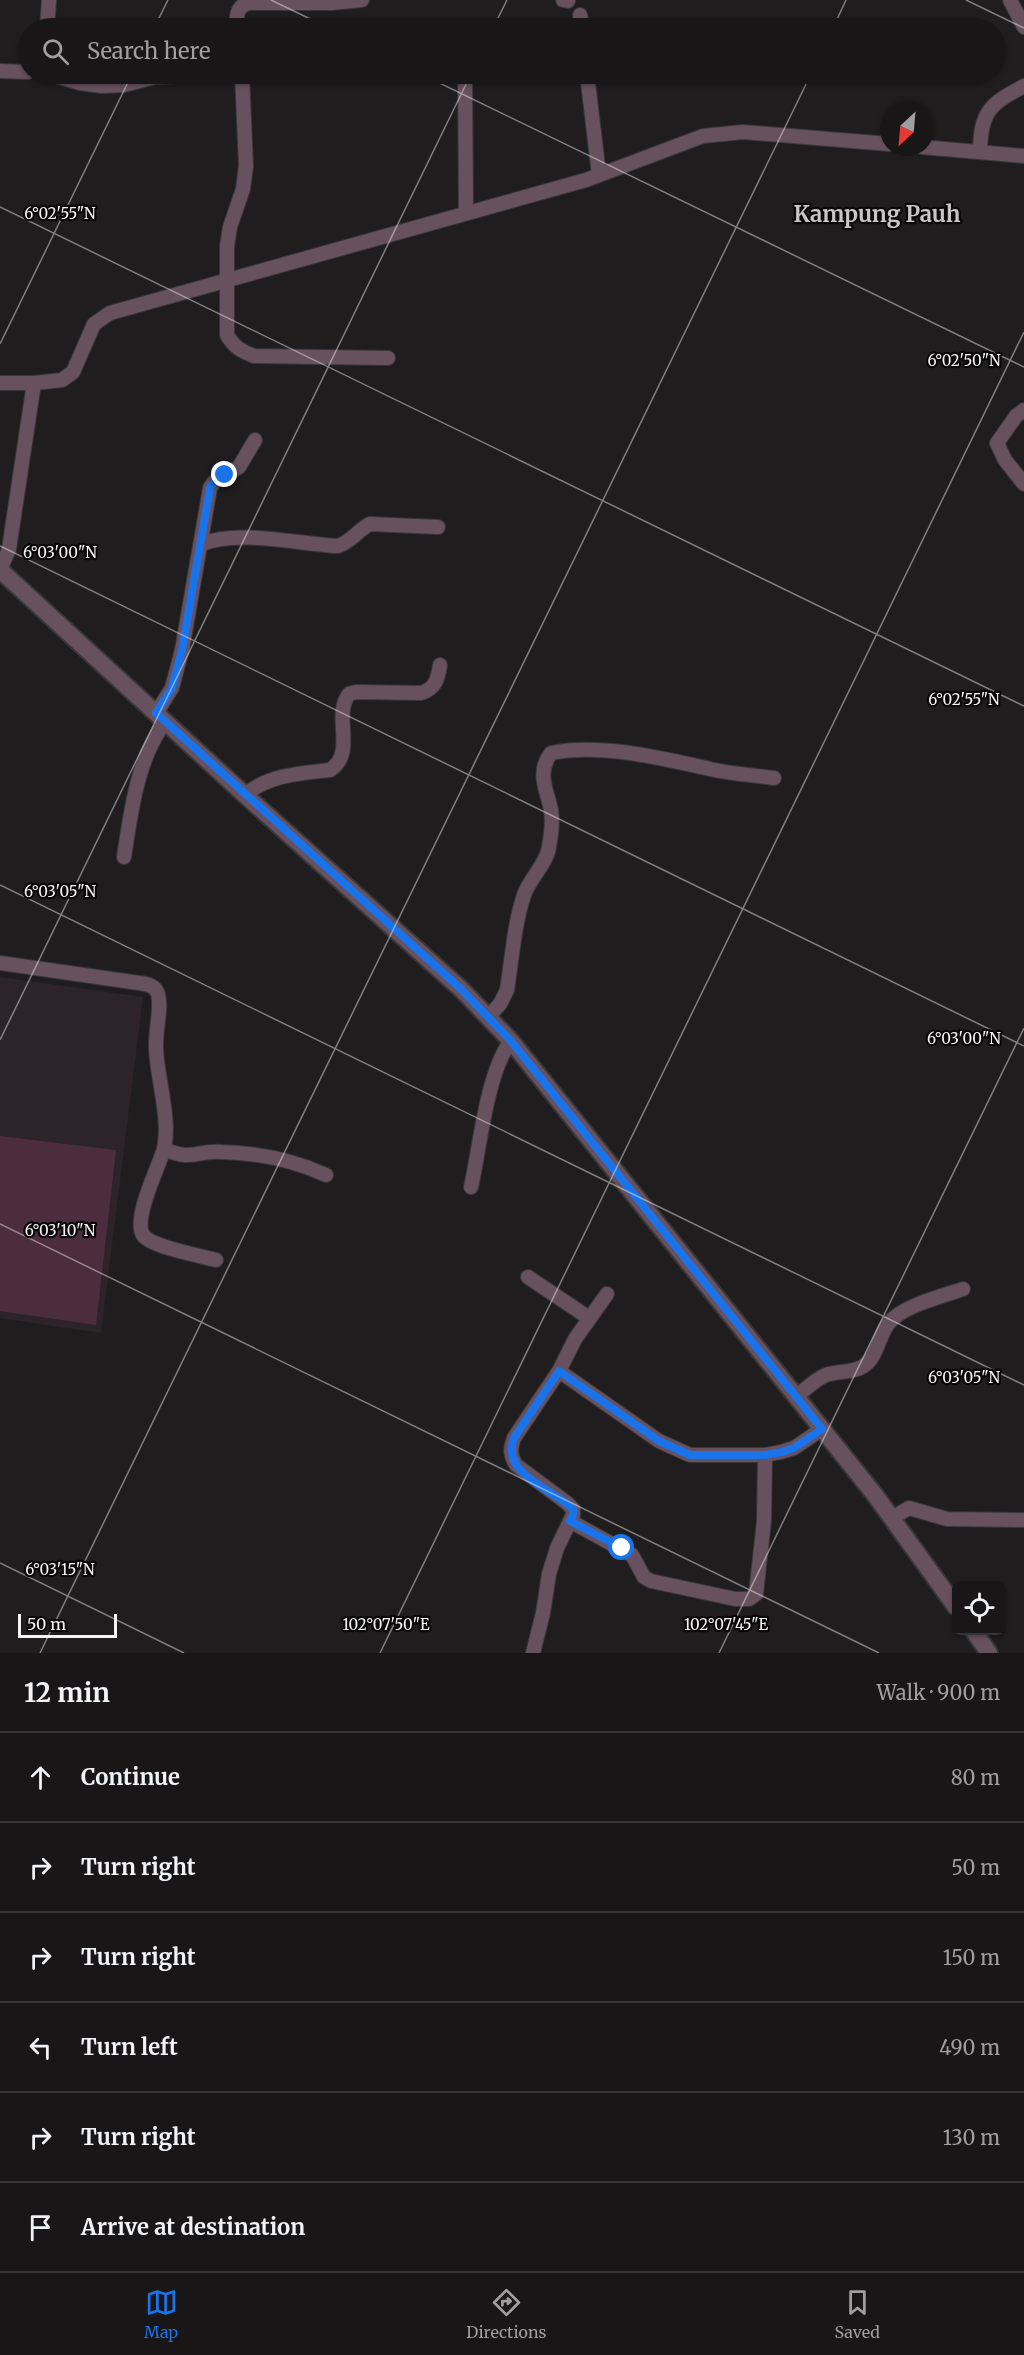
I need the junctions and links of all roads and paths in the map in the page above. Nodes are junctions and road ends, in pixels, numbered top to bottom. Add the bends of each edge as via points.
1 (49, 0) edge
2 (362, 0) edge
3 (1010, 0) edge
4 (48, 18) edge
5 (237, 18) edge
6 (1024, 27) edge
7 (0, 71) edge
8 (18, 72) edge
9 (87, 84) edge
10 (128, 84) edge
11 (242, 84) edge
12 (465, 84) edge
13 (588, 84) edge
14 (1024, 86) edge
15 (880, 143) edge
16 (934, 148) edge
17 (980, 150) junction
18 (1024, 156) edge
19 (599, 175) junction
20 (466, 212) junction
21 (225, 279) junction
22 (388, 358) dead end
23 (0, 383) edge
24 (34, 383) junction
25 (1024, 410) edge
26 (255, 440) dead end
27 (1024, 484) edge
28 (438, 527) dead end
29 (202, 544) junction
30 (0, 570) edge
31 (441, 665) dead end
32 (160, 718) junction
33 (774, 778) dead end
34 (245, 795) junction
35 (124, 857) dead end
36 (0, 963) edge
37 (488, 1017) junction
38 (511, 1041) junction
39 (164, 1149) junction
40 (326, 1175) dead end
41 (471, 1187) dead end
42 (216, 1260) dead end
43 (528, 1277) dead end
44 (963, 1289) dead end
45 (607, 1294) dead end
46 (589, 1318) junction
47 (559, 1371) junction
48 (796, 1397) junction
49 (822, 1429) junction
50 (765, 1455) junction
51 (892, 1518) junction
52 (1024, 1520) edge
53 (570, 1521) junction
54 (952, 1600) edge
55 (977, 1635) edge
56 (533, 1653) edge
57 (990, 1653) edge

1 - 4 street
2 - 5 street via 248,3 237,12
3 - 6 street
7 - 8 street
9 - 10 street
11 - 21 street via 246,166 230,227
12 - 20 street
13 - 19 street
14 - 17 street via 986,112
15 - 19 street via 771,133 721,133
16 - 17 street
17 - 18 street
19 - 20 street
20 - 21 street
21 - 22 street via 226,335 240,350 254,356
21 - 24 street via 110,313 94,324 73,372 62,380
23 - 24 street
24 - 30 street via 9,549
25 - 27 street via 997,442 1005,460
26 - 29 street via 239,467 210,488
28 - 29 street via 370,524 348,543 338,546 239,537
29 - 32 street via 182,650
30 - 32 street
31 - 34 street via 429,691 349,694 343,706 344,744 337,766 278,778
32 - 34 street
32 - 35 street via 140,779
33 - 37 street via 612,752 551,753 543,778 552,812 549,848 524,896 507,990
34 - 37 street
36 - 39 street via 154,987 159,1001 156,1048
37 - 38 street
38 - 41 street via 499,1061 489,1095
38 - 48 street
39 - 40 street via 183,1157 224,1152 283,1158
39 - 42 street via 144,1208 144,1236 157,1244
43 - 46 street
44 - 48 street via 898,1315 888,1323 864,1366 826,1375
45 - 46 street
46 - 47 street
47 - 50 street via 675,1449 690,1455
47 - 53 street via 510,1448 516,1466 573,1509
48 - 49 street
49 - 50 street via 794,1448
49 - 51 street
50 - 53 street via 764,1521 756,1594 749,1599 651,1581 632,1555
51 - 52 street via 909,1508 947,1519
51 - 54 street
53 - 56 street via 549,1574
55 - 57 street

